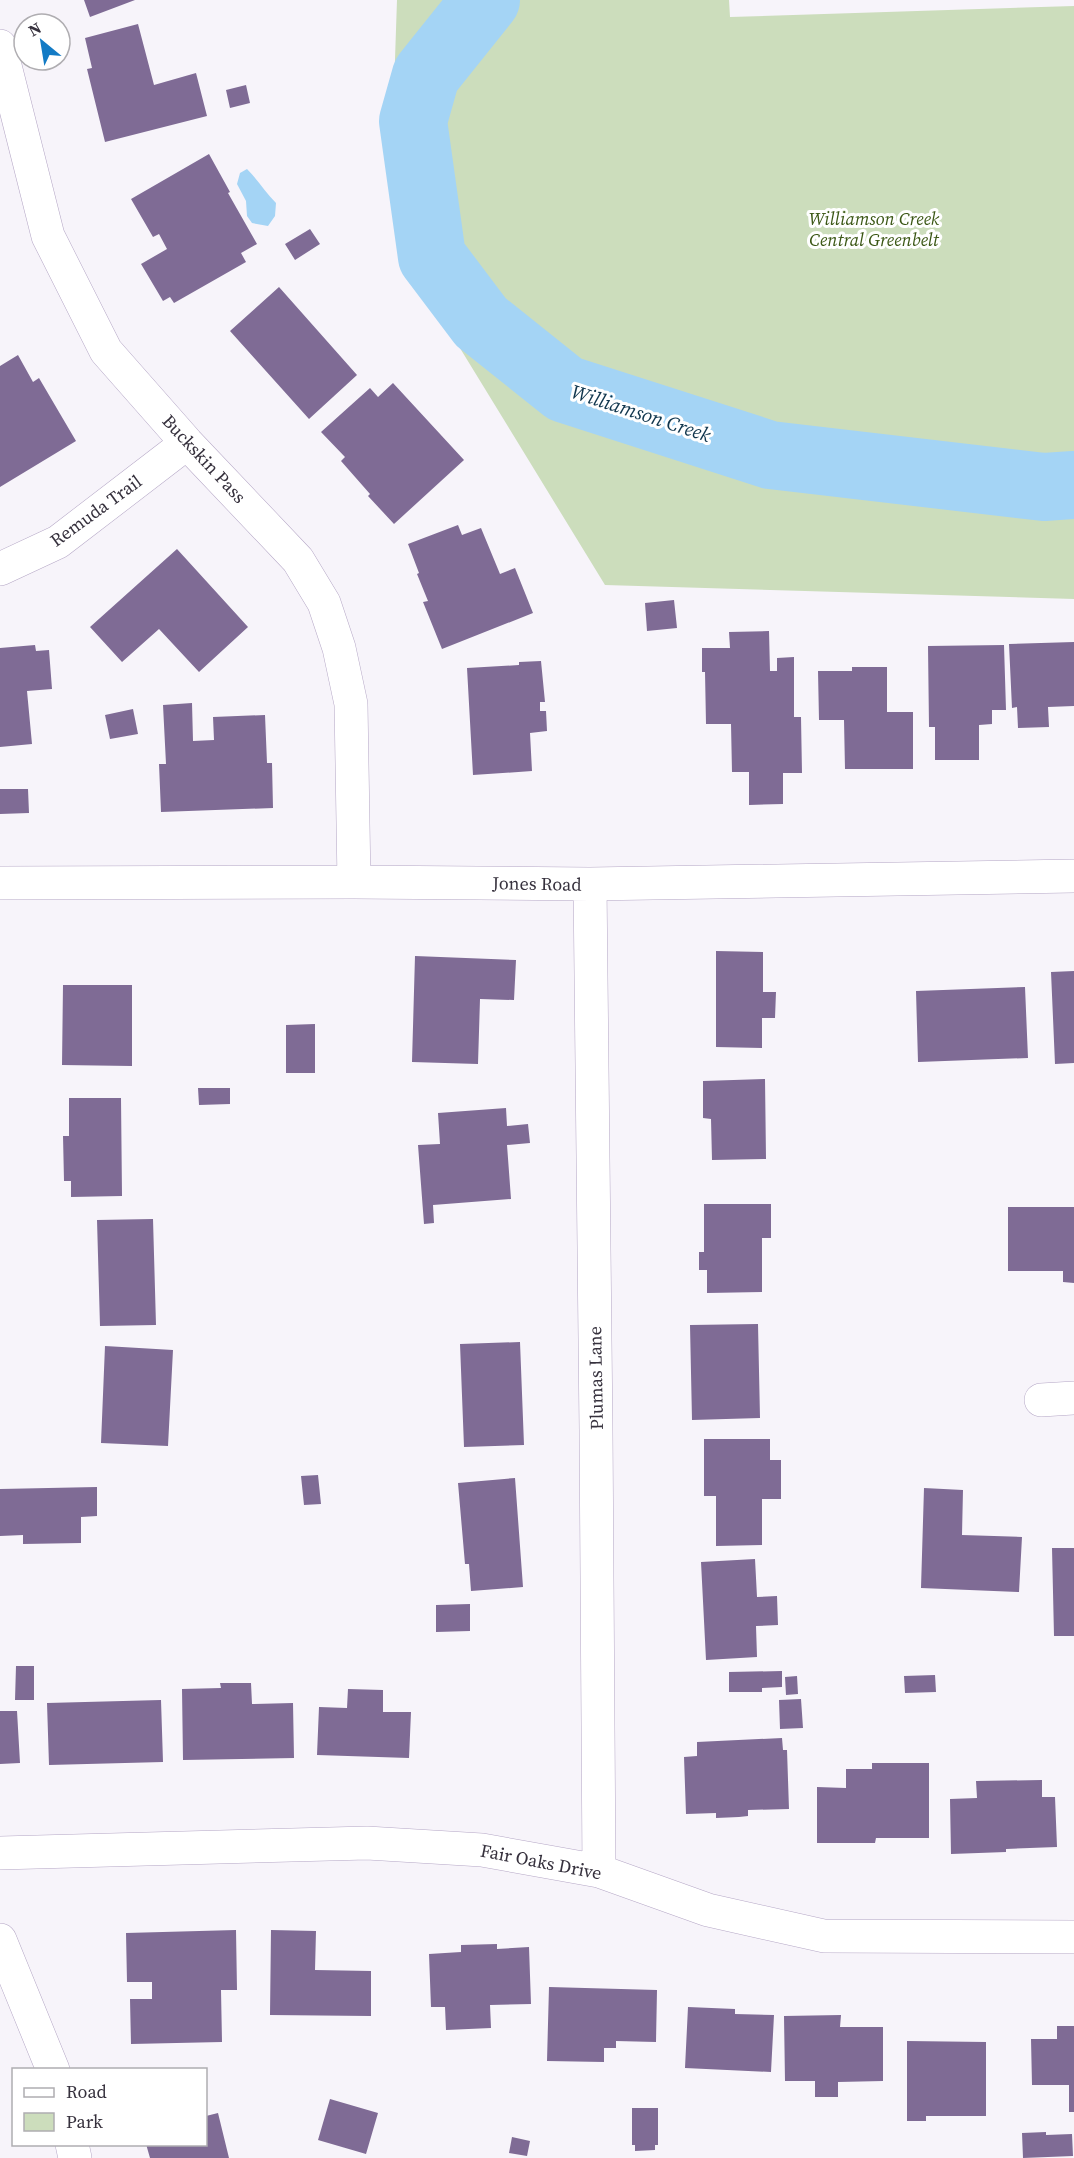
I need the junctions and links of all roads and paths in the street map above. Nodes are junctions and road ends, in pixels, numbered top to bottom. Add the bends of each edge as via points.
1 (0, 46) edge
2 (187, 443) junction
3 (0, 569) edge
4 (1074, 876) edge
5 (354, 882) junction
6 (0, 883) edge
7 (590, 884) junction
8 (1074, 1398) edge
9 (1041, 1400) dead end
10 (0, 1853) edge
11 (599, 1871) junction
12 (1074, 1937) edge
13 (0, 1940) edge
14 (52, 2068) edge

1 - 2 street, Buckskin Pass via 48,236 106,351
2 - 3 street, Remuda Trail via 58,542
2 - 5 street, Buckskin Pass via 298,560 324,603 351,704
4 - 7 street, Jones Road
5 - 6 street, Jones Road
5 - 7 street, Jones Road
7 - 11 street, Plumas Lane
8 - 9 street
10 - 11 street, Fair Oaks Drive via 368,1843 482,1850
11 - 12 street, Fair Oaks Drive via 708,1910 824,1936
13 - 14 street

